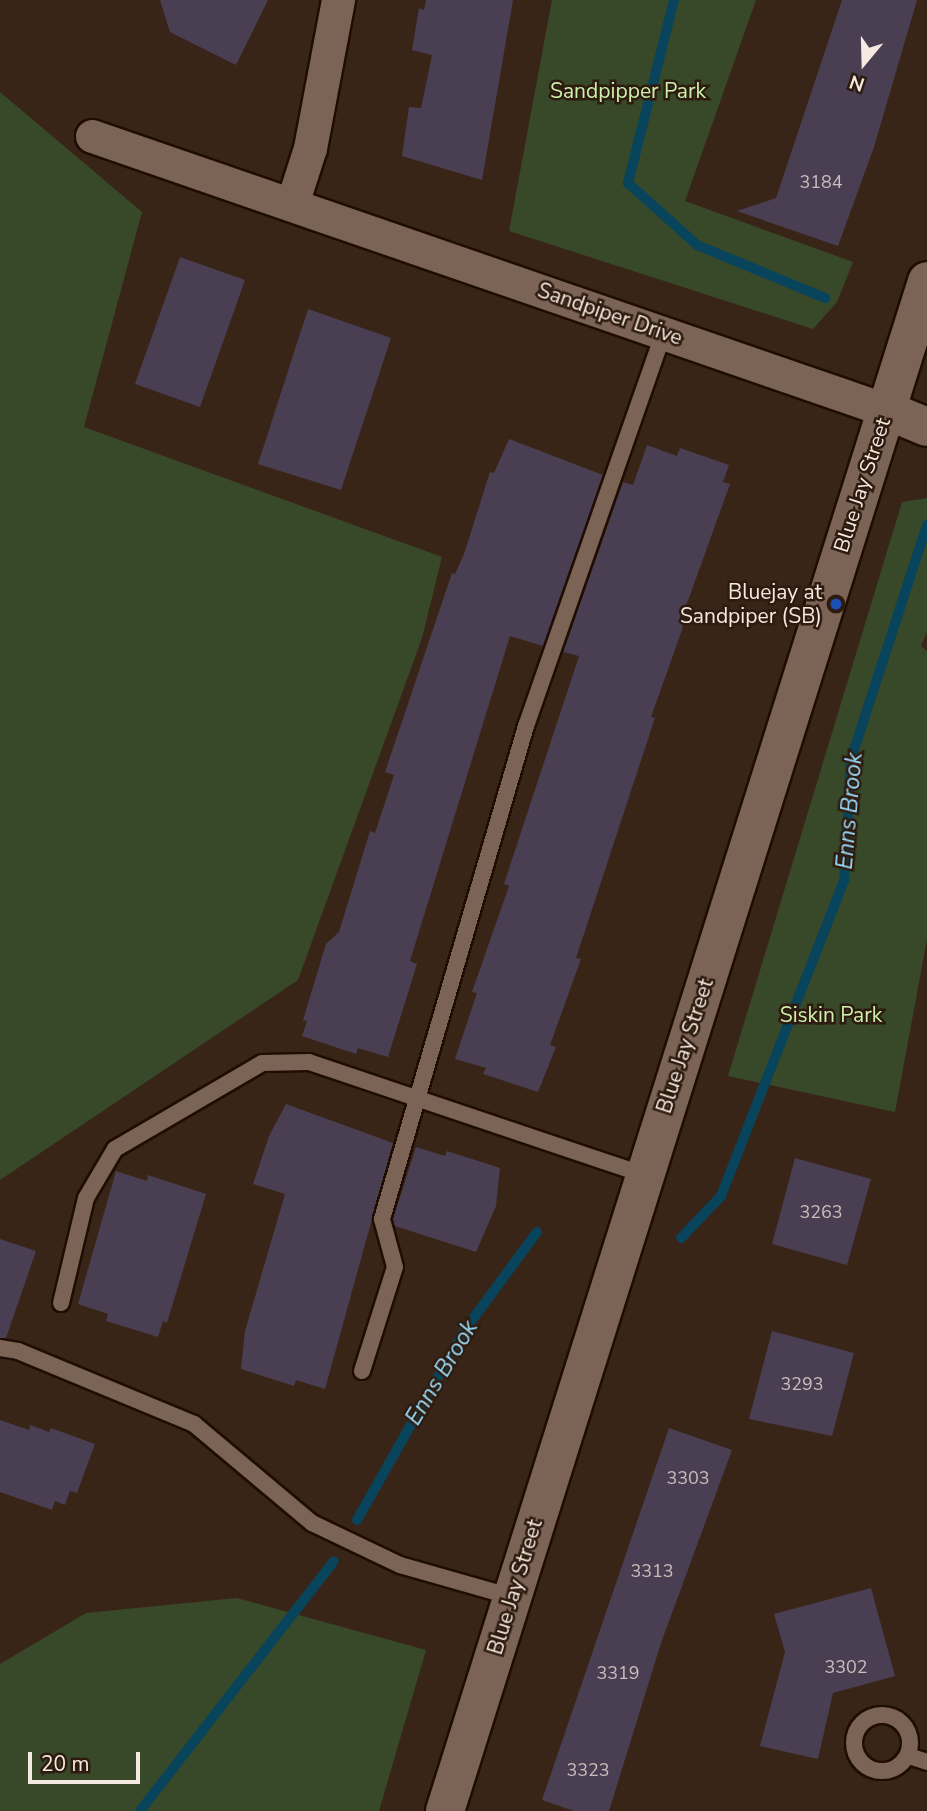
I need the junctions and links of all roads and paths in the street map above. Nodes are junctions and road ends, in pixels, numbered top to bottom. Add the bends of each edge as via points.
1 (338, 0) edge
2 (92, 136) dead end
3 (292, 204) junction
4 (927, 281) edge
5 (664, 333) junction
6 (886, 410) junction
7 (927, 427) edge
8 (418, 1097) junction
9 (644, 1175) junction
10 (61, 1303) dead end
11 (0, 1348) edge
12 (362, 1371) dead end
13 (512, 1597) junction
14 (909, 1756) dead end
15 (927, 1762) edge
16 (445, 1811) edge

1 - 3 street via 310,148
2 - 3 street, Sandpiper Drive
3 - 5 street, Sandpiper Drive
4 - 6 street, Blue Jay Street
5 - 6 street, Sandpiper Drive
5 - 8 lane via 526,726
6 - 7 street, Sandpiper Drive
6 - 9 street, Blue Jay Street
8 - 9 lane
8 - 10 lane via 309,1062 262,1063 115,1149 86,1198
8 - 12 lane via 382,1219 395,1267
9 - 13 street, Blue Jay Street
11 - 13 lane via 18,1351 194,1424 312,1522 362,1547 400,1565
13 - 16 street, Blue Jay Street
14 - 15 lane

